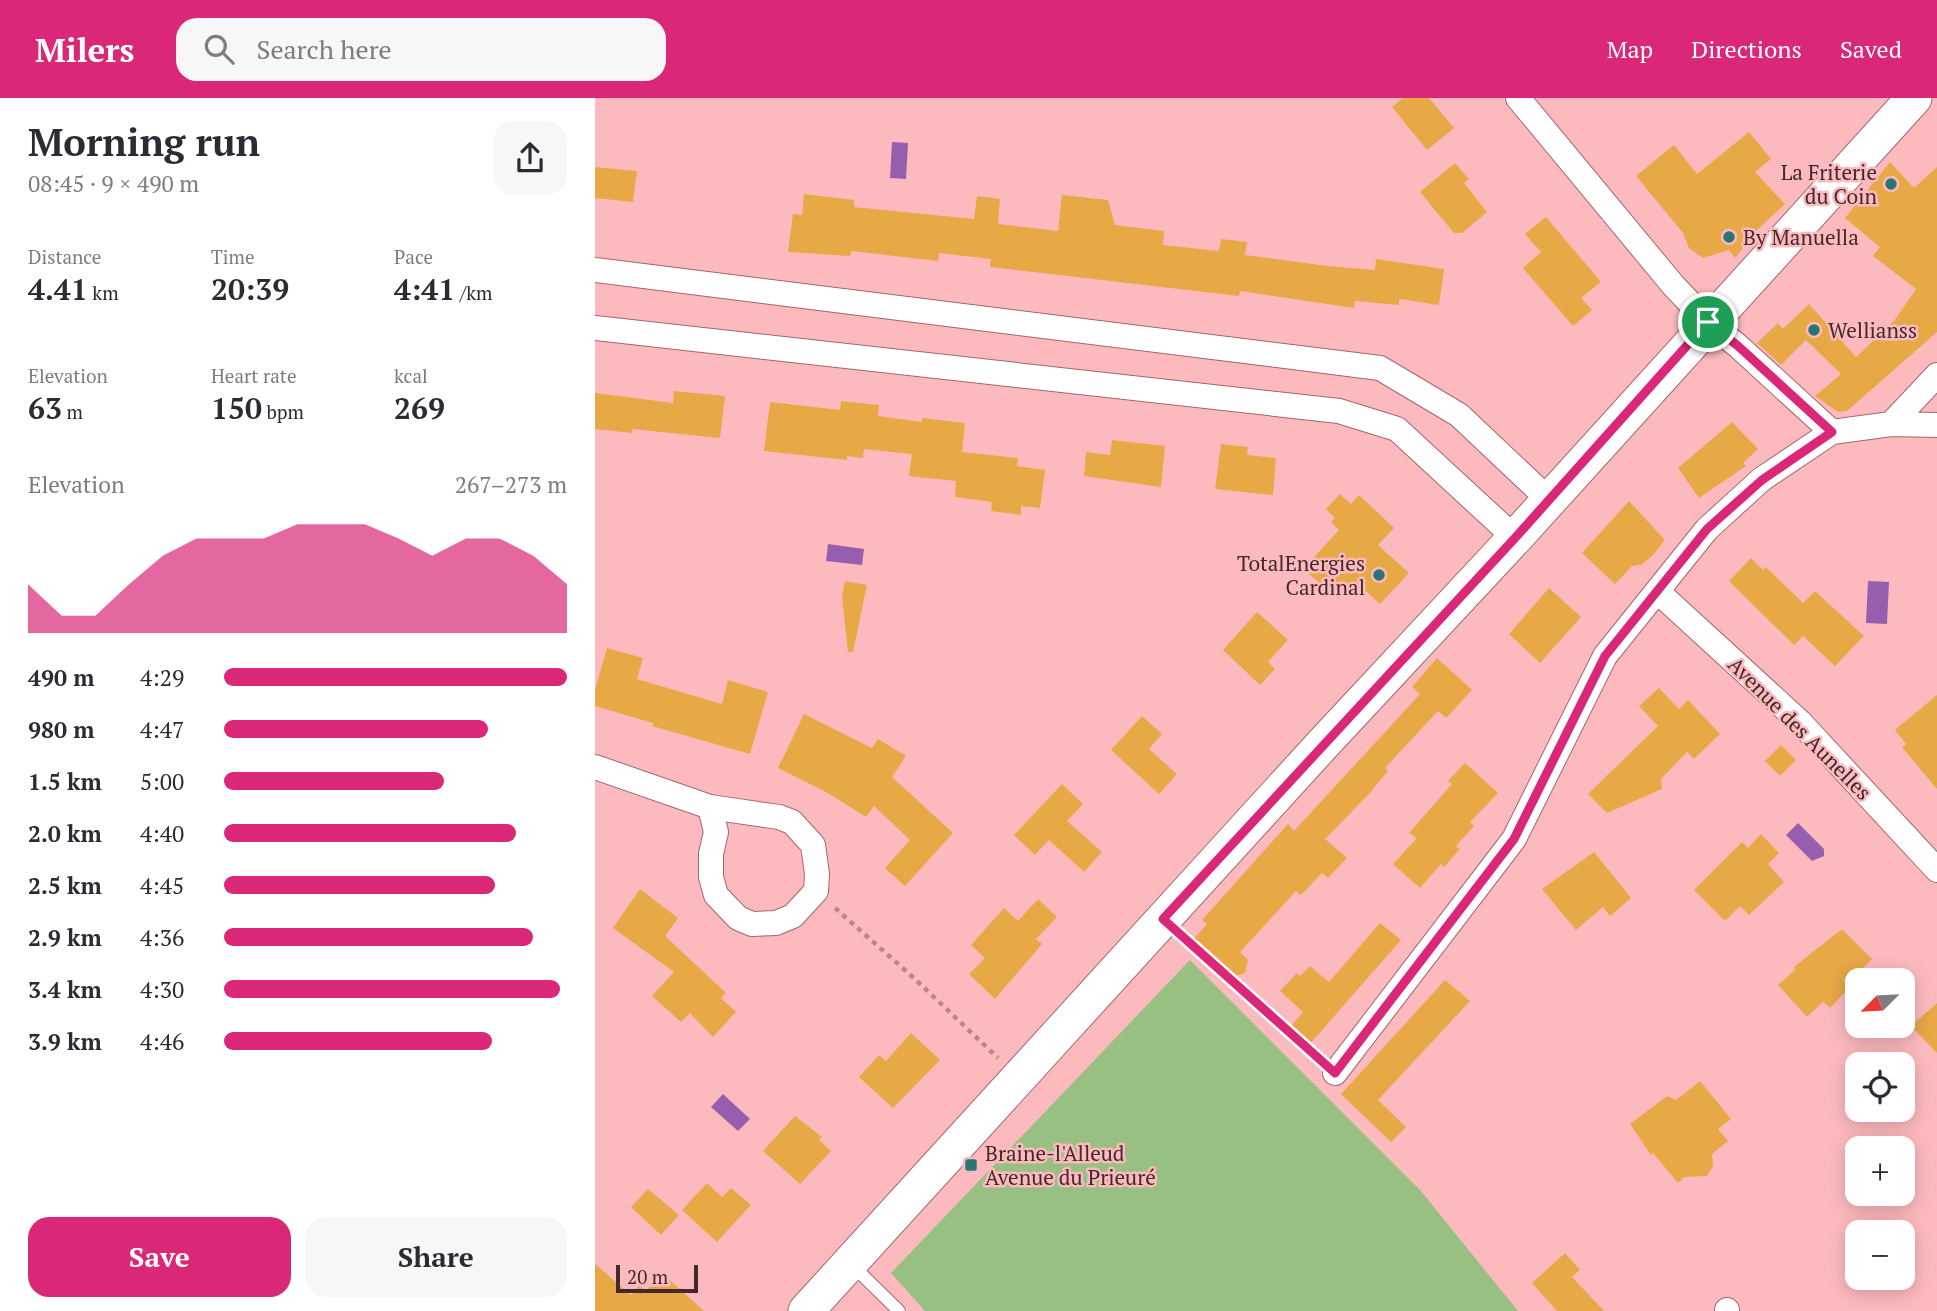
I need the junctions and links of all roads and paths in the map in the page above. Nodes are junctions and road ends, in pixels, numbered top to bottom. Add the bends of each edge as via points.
1 (1518, 98) edge
2 (1914, 98) edge
3 (595, 270) edge
4 (1708, 322) junction
5 (595, 328) edge
6 (1937, 375) edge
7 (1891, 424) junction
8 (1937, 425) edge
9 (1832, 432) junction
10 (1549, 500) junction
11 (1515, 538) junction
12 (1657, 591) junction
13 (595, 767) edge
14 (711, 807) junction
15 (1937, 870) edge
16 (816, 891) junction
17 (1163, 919) junction
18 (1029, 1066) junction
19 (1335, 1073) joint
20 (850, 1263) junction
21 (806, 1311) edge
22 (899, 1311) edge

1 - 4 street
2 - 4 main road
3 - 10 street via 1380,368 1459,415
4 - 9 street
4 - 10 main road
5 - 11 street via 1339,411 1397,429
6 - 7 street
7 - 8 street
7 - 9 street
9 - 12 street via 1752,488 1707,529
10 - 11 main road
11 - 17 main road
12 - 15 street, Avenue des Aunelles via 1800,722
12 - 19 street via 1605,656 1514,839
13 - 14 street
14 - 16 street via 792,821 813,845
14 - 16 street via 716,832 711,877 716,895 738,918 752,924 776,923 793,916
16 - 18 path via 1003,1063 1016,1058
17 - 18 main road
17 - 19 path
18 - 20 main road
20 - 21 main road
20 - 22 lane

